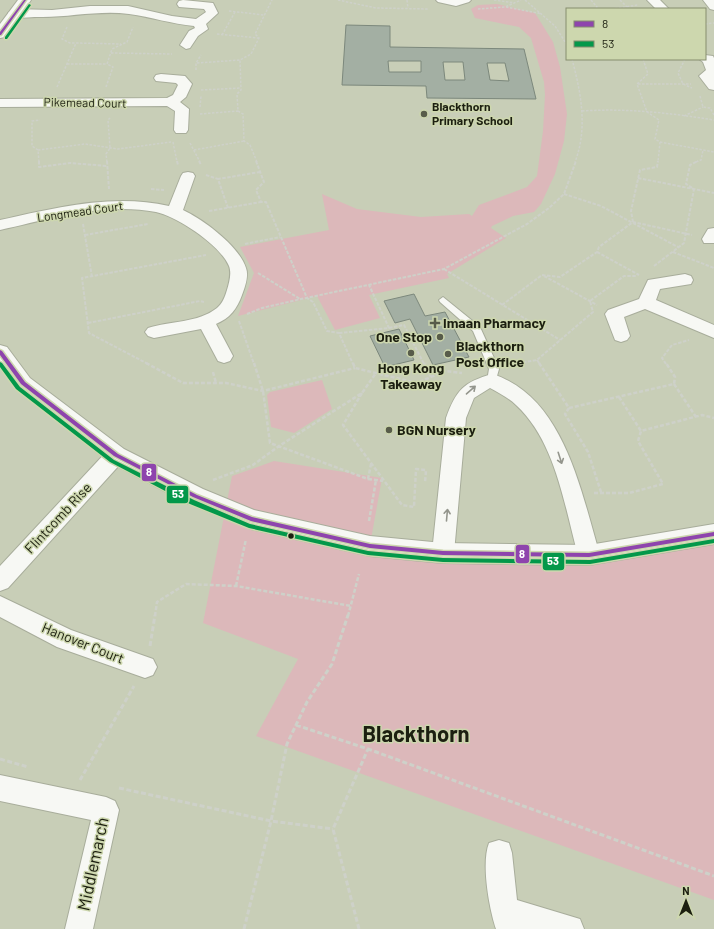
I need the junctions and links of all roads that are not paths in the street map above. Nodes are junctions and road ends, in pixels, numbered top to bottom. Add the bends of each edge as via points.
1 (25, 0) edge
2 (442, 0) edge
3 (709, 0) edge
4 (183, 4) dead end
5 (459, 4) edge
6 (714, 6) edge
7 (14, 13) junction
8 (198, 27) junction
9 (0, 34) edge
10 (186, 45) dead end
11 (706, 59) edge
12 (161, 78) dead end
13 (713, 78) edge
14 (170, 102) junction
15 (0, 103) edge
16 (183, 137) road end
17 (188, 176) dead end
18 (175, 212) junction
19 (0, 225) edge
20 (685, 280) dead end
21 (443, 300) dead end
22 (646, 303) junction
23 (206, 321) junction
24 (709, 330) edge
25 (154, 332) dead end
26 (621, 336) dead end
27 (0, 352) edge
28 (224, 356) dead end
29 (493, 375) junction
30 (116, 455) junction
31 (714, 534) edge
32 (443, 554) junction
33 (589, 555) junction
34 (0, 580) edge
35 (0, 606) edge
36 (145, 666) road end
37 (0, 788) edge
38 (499, 853) dead end
39 (507, 919) edge
40 (80, 929) edge
41 (570, 929) edge

1 - 7 street
2 - 5 street
3 - 6 street
4 - 8 street via 210,6 212,13
7 - 8 street via 128,10
7 - 9 street
8 - 10 street
11 - 13 street
12 - 14 street via 180,79 185,84 179,96
14 - 15 street, Pikemead Court
14 - 16 street via 182,109
17 - 18 street
18 - 19 street, Longmead Court via 143,206 110,206
18 - 23 street, Longmead Court via 197,225 224,249 238,268 238,289 231,314
20 - 22 street via 648,280
21 - 29 lane via 477,329
22 - 24 street
22 - 26 street via 614,314
23 - 25 street
23 - 28 street
27 - 30 street via 23,383
32 -> 29 street via 456,418 463,397
29 -> 33 street via 540,420 559,453
30 - 32 street via 195,496 251,519 370,546
30 - 34 street, Flintcomb Rise
31 - 33 street
32 - 33 street
35 - 36 street, Hanover Court via 65,639
37 - 40 street, Middlemarch via 106,810
38 - 39 street
39 - 41 street

